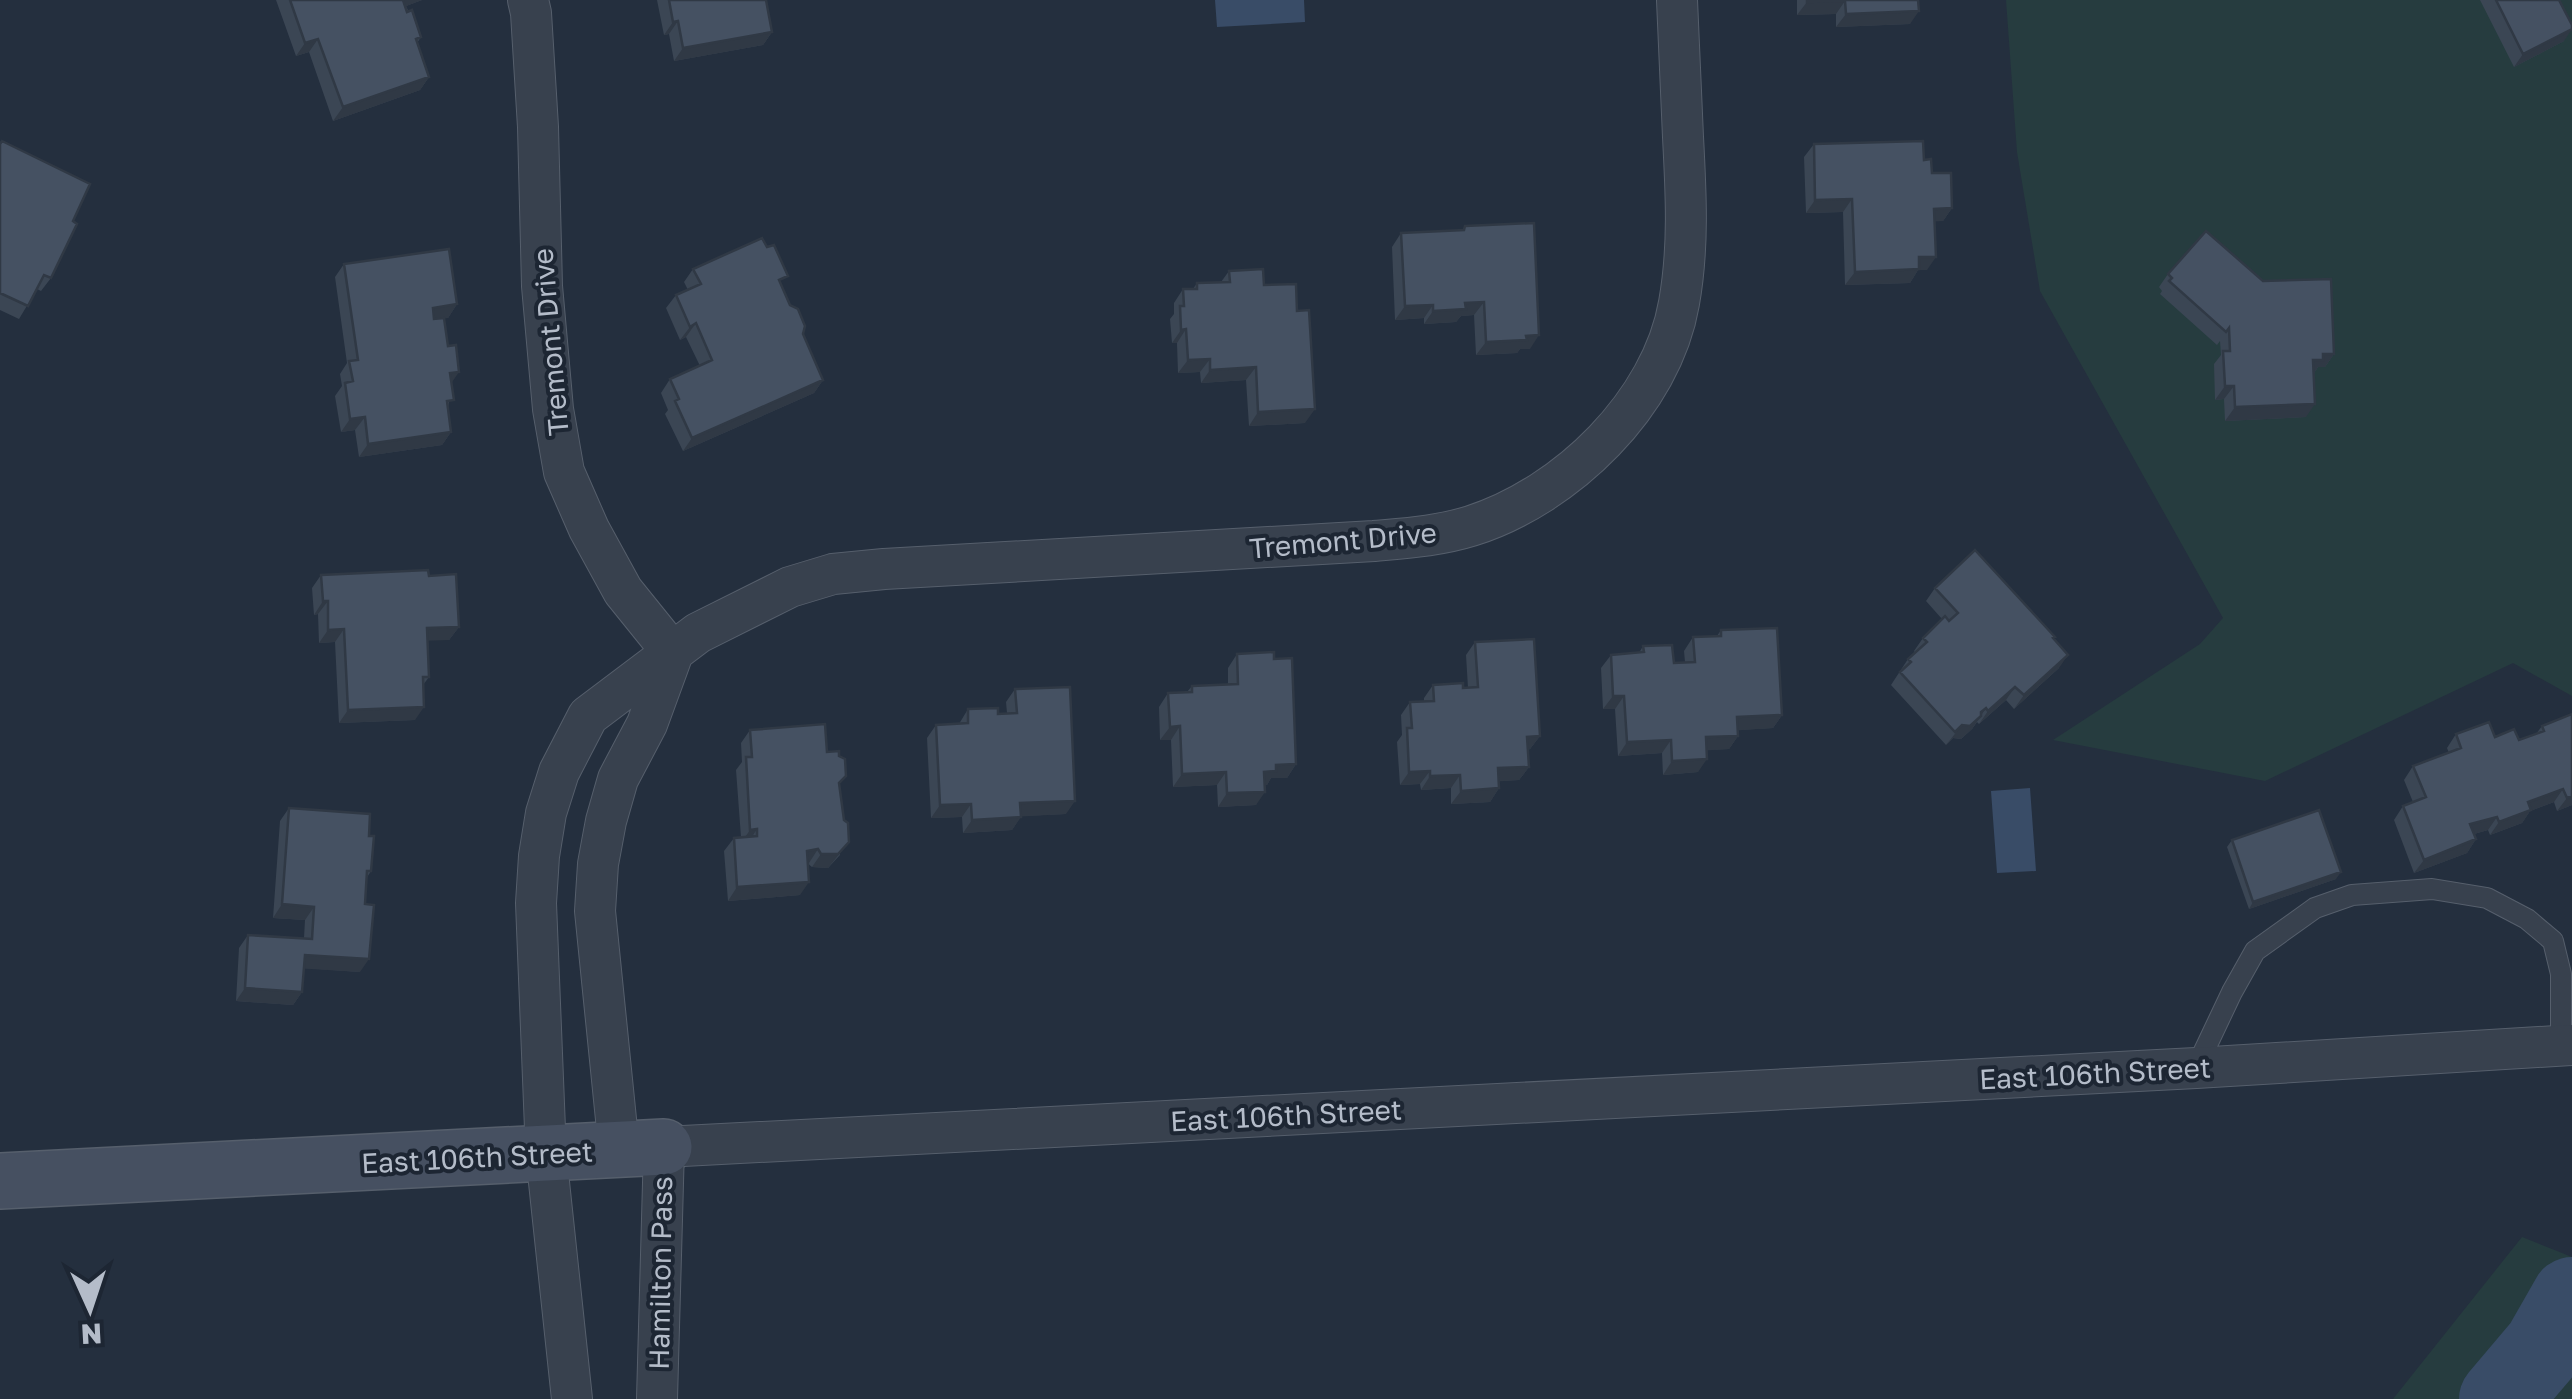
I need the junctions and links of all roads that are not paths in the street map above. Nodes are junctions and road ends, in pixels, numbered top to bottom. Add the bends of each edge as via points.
1 (528, 0) edge
2 (1676, 0) edge
3 (672, 653) junction
4 (2567, 1046) edge
5 (2196, 1068) junction
6 (641, 1148) junction
7 (546, 1154) junction
8 (0, 1181) edge
9 (572, 1399) edge
10 (657, 1399) edge

1 - 3 street, Tremont Drive via 542,286 564,472 622,591
2 - 3 street, Tremont Drive via 1687,216 1678,308 1632,410 1552,487 1473,526 1434,535 832,574 774,595
3 - 6 street via 618,779 598,864 595,911
3 - 7 street, Tremont Drive via 588,716 546,813 536,903
4 - 5 street, East 106th Street
4 - 5 lane via 2553,941 2487,898 2432,889 2352,895 2315,908 2255,952
5 - 6 street, East 106th Street
6 - 7 street, East 106th Street
6 - 10 street, Hamilton Pass
7 - 8 street, East 106th Street
7 - 9 street

